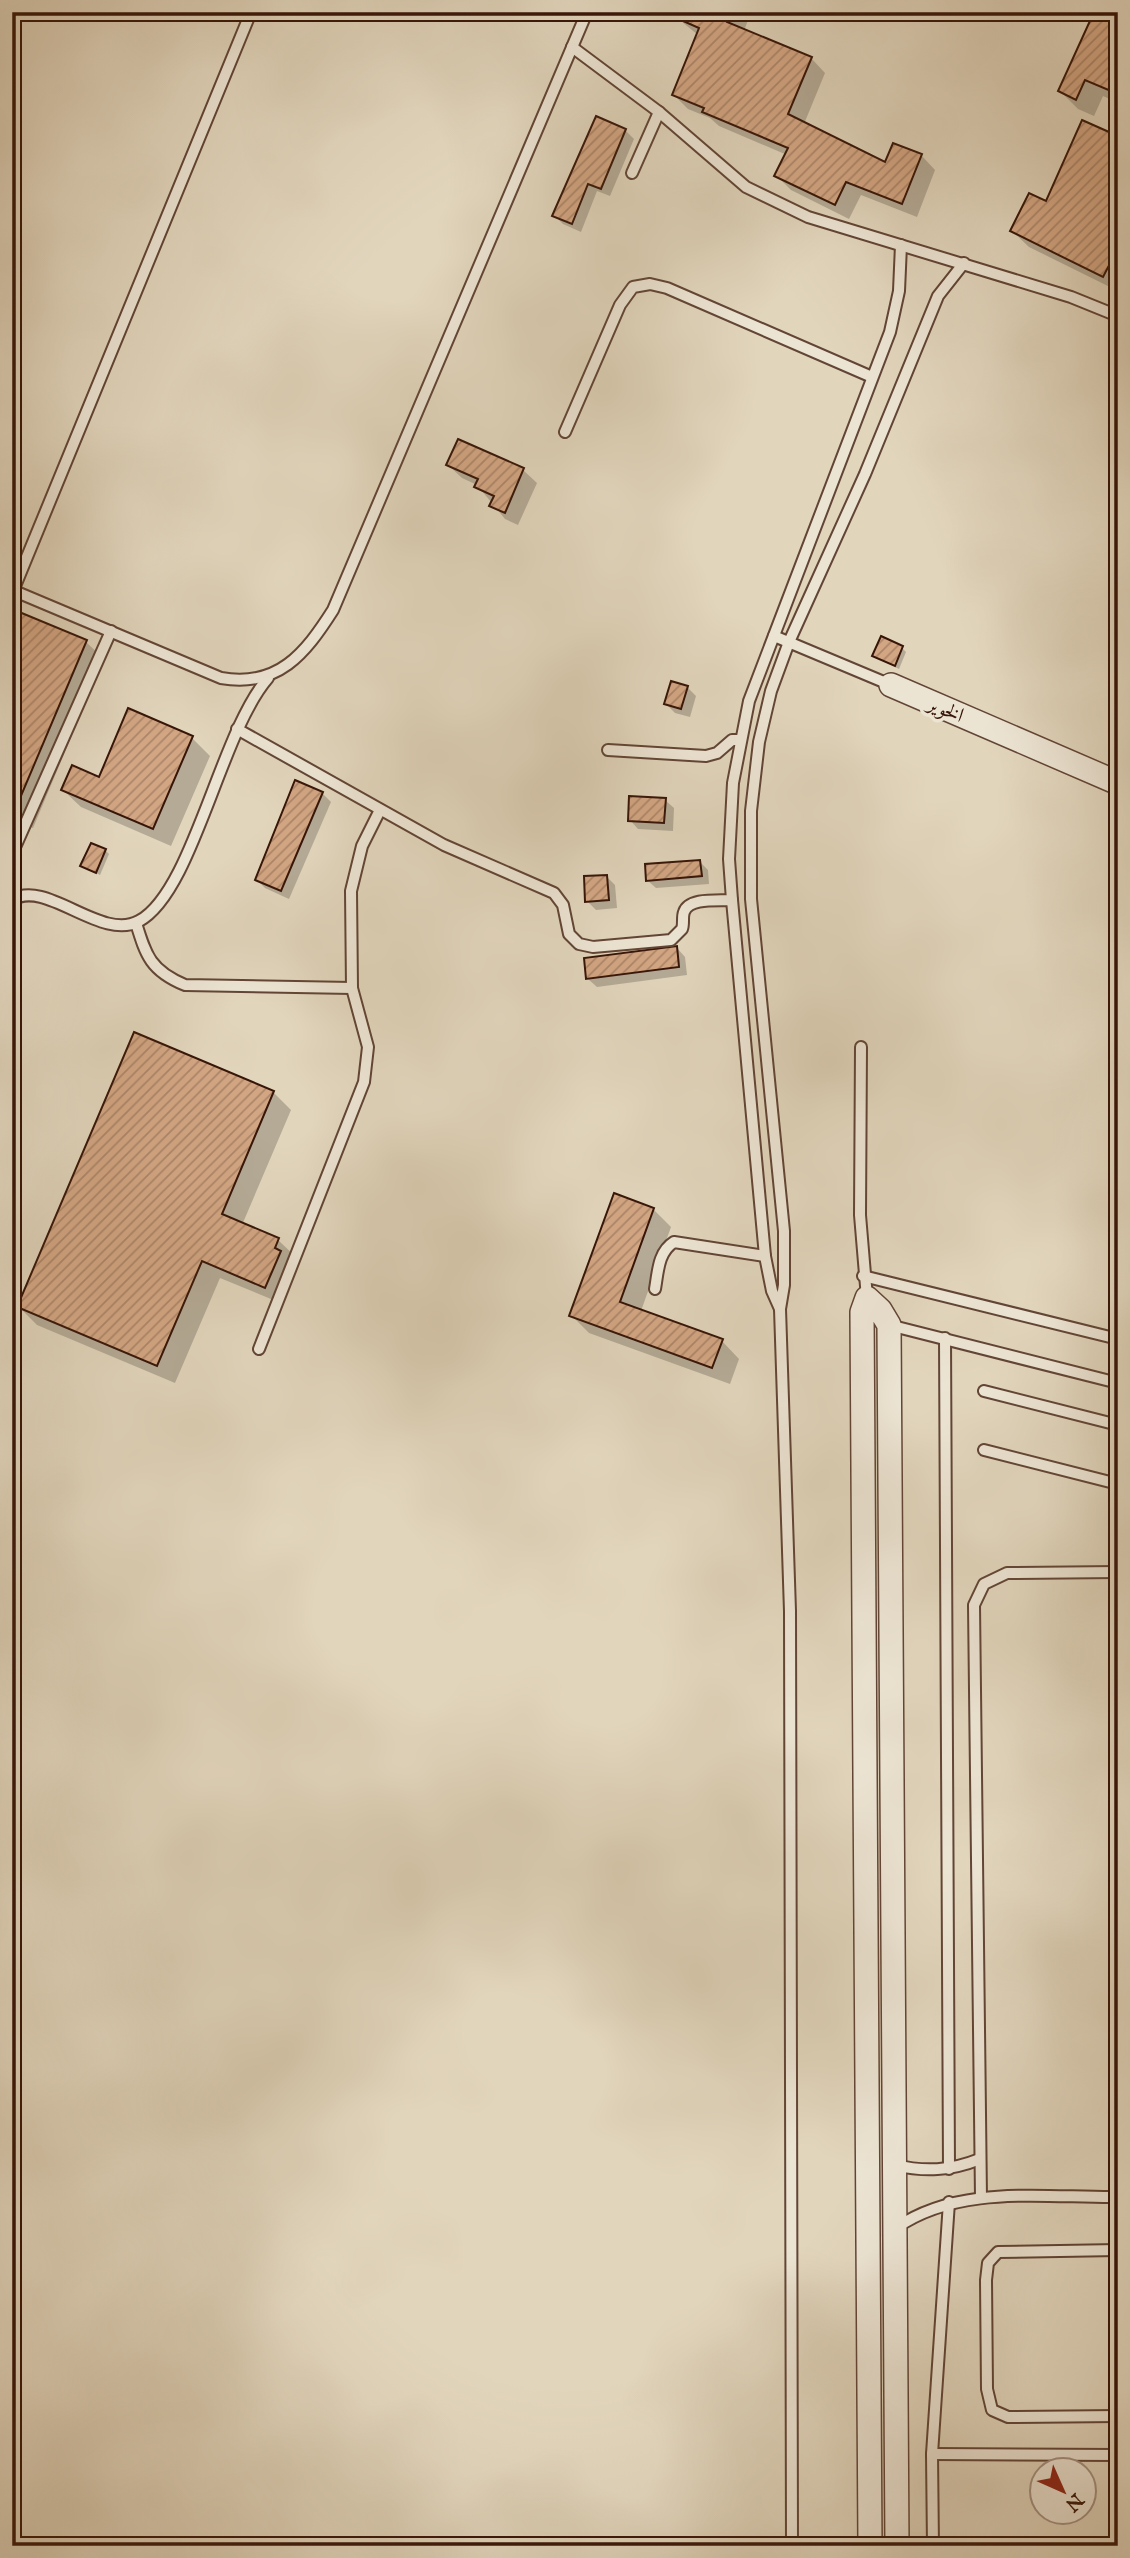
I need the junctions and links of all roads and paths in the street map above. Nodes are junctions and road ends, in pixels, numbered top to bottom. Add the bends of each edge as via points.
1 (251, 12) edge
2 (587, 12) edge
3 (572, 47) junction
4 (659, 112) junction
5 (632, 173) dead end
6 (901, 245) junction
7 (964, 263) junction
8 (1118, 316) edge
9 (872, 377) junction
10 (565, 432) dead end
11 (13, 591) edge
12 (111, 631) junction
13 (774, 636) junction
14 (789, 642) junction
15 (268, 678) junction
16 (891, 685) joint
17 (237, 729) junction
18 (740, 740) junction
19 (608, 750) dead end
20 (1118, 783) edge
21 (380, 810) junction
22 (12, 854) edge
23 (13, 898) edge
24 (732, 900) junction
25 (136, 923) junction
26 (352, 988) junction
27 (861, 1047) dead end
28 (765, 1256) junction
29 (865, 1287) junction
30 (655, 1289) dead end
31 (780, 1309) junction
32 (889, 1325) junction
33 (945, 1338) junction
34 (1118, 1339) edge
35 (259, 1349) dead end
36 (1118, 1382) edge
37 (984, 1391) dead end
38 (1118, 1425) edge
39 (984, 1450) dead end
40 (1118, 1484) edge
41 (1118, 1572) edge
42 (980, 2159) junction
43 (893, 2164) junction
44 (949, 2169) junction
45 (1118, 2197) edge
46 (981, 2198) junction
47 (949, 2202) junction
48 (867, 2211) junction
49 (894, 2219) junction
50 (1118, 2250) edge
51 (1118, 2416) edge
52 (932, 2454) junction
53 (1118, 2455) edge
54 (792, 2546) edge
55 (870, 2546) edge
56 (897, 2546) edge
57 (933, 2546) edge

1 - 11 lane
2 - 3 lane
3 - 4 lane
3 - 15 lane via 333,610 310,645
4 - 5 lane
4 - 6 lane via 718,166 776,204
6 - 7 lane
6 - 9 lane via 896,311
7 - 8 lane
7 - 14 lane via 938,296
9 - 10 lane via 667,288 633,287 620,305
9 - 13 lane
11 - 12 lane
12 - 15 lane via 221,678
12 - 22 lane
13 - 14 lane, الخوير
13 - 18 lane via 752,692
14 - 16 lane, الخوير
14 - 31 lane via 759,742 750,863 784,1231
15 - 17 lane
16 - 20 street, الخوير
17 - 21 lane
17 - 25 lane via 173,885 157,908
18 - 19 lane via 706,756
18 - 24 lane via 729,859
21 - 24 lane via 477,861 554,893 563,905 569,934 586,946 671,940 682,929 688,906
21 - 26 lane via 362,846 351,891
23 - 25 lane via 34,895 99,921
24 - 28 lane
25 - 26 lane via 146,957 164,975 185,985
26 - 35 lane via 366,1033 364,1082
27 - 29 lane
28 - 30 lane via 674,1242 662,1255
28 - 31 lane
29 - 32 street
29 - 34 lane
29 - 48 street
31 - 54 lane via 790,1611
32 - 33 lane
32 - 43 street
33 - 36 lane
33 - 44 lane
37 - 38 lane
39 - 40 lane
41 - 42 lane via 1007,1573 984,1584 974,1605
42 - 44 lane
42 - 46 lane
43 - 44 lane via 930,2171
43 - 49 street
45 - 46 lane
46 - 47 lane
47 - 49 lane
47 - 52 lane
48 - 49 street
48 - 55 street
49 - 56 street
50 - 51 lane via 998,2252 988,2263 986,2280 987,2389 992,2410 1008,2417
52 - 53 lane
52 - 57 lane

